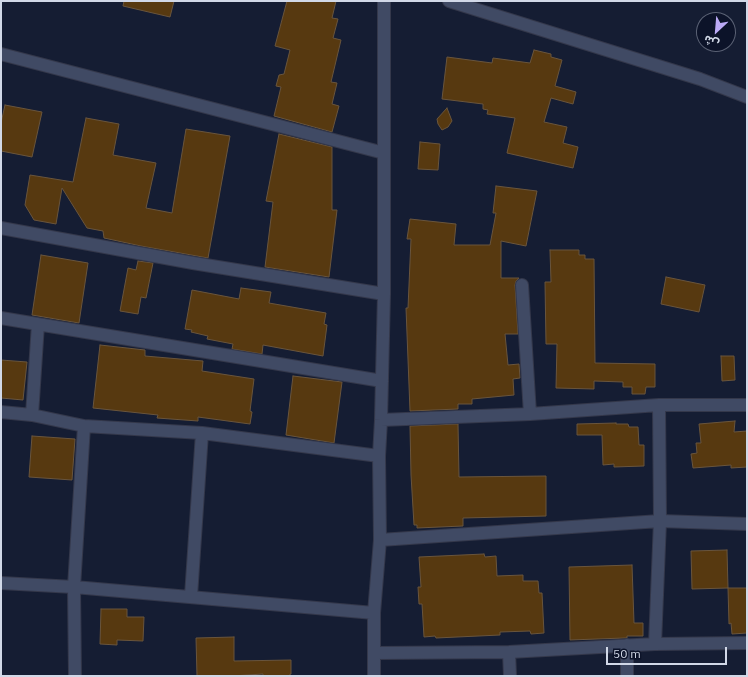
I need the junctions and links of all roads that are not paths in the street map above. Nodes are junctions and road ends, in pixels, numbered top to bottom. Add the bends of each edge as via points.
1 (384, 1) edge
2 (449, 1) edge
3 (1, 54) edge
4 (747, 97) edge
5 (384, 153) junction
6 (1, 228) edge
7 (522, 285) dead end
8 (384, 294) junction
9 (1, 318) edge
10 (38, 324) junction
11 (382, 381) junction
12 (659, 405) junction
13 (747, 405) edge
14 (1, 412) edge
15 (530, 414) junction
16 (32, 415) junction
17 (381, 420) junction
18 (84, 426) junction
19 (202, 433) junction
20 (379, 456) junction
21 (660, 521) junction
22 (747, 524) edge
23 (380, 540) junction
24 (1, 583) edge
25 (74, 586) junction
26 (191, 596) junction
27 (374, 613) junction
28 (747, 643) edge
29 (655, 644) junction
30 (627, 645) junction
31 (509, 652) junction
32 (374, 653) junction
33 (75, 676) edge
34 (374, 676) edge
35 (510, 676) edge
36 (627, 676) edge

1 - 5 street
2 - 4 street via 700,79
3 - 5 street
5 - 8 street
6 - 8 street
7 - 15 street
8 - 11 street
9 - 10 street
10 - 11 street
10 - 16 street
11 - 17 street
12 - 13 street
12 - 15 street
12 - 21 street
14 - 16 street
15 - 17 street
16 - 18 street
17 - 20 street
18 - 19 street
18 - 25 street
19 - 20 street
19 - 26 street
20 - 23 street
21 - 22 street
21 - 23 street
21 - 29 street
23 - 27 street
24 - 25 street
25 - 26 street
25 - 33 street
26 - 27 street
27 - 32 street
28 - 29 street
29 - 30 street
30 - 31 street
30 - 36 street
31 - 32 street
31 - 35 street
32 - 34 street

